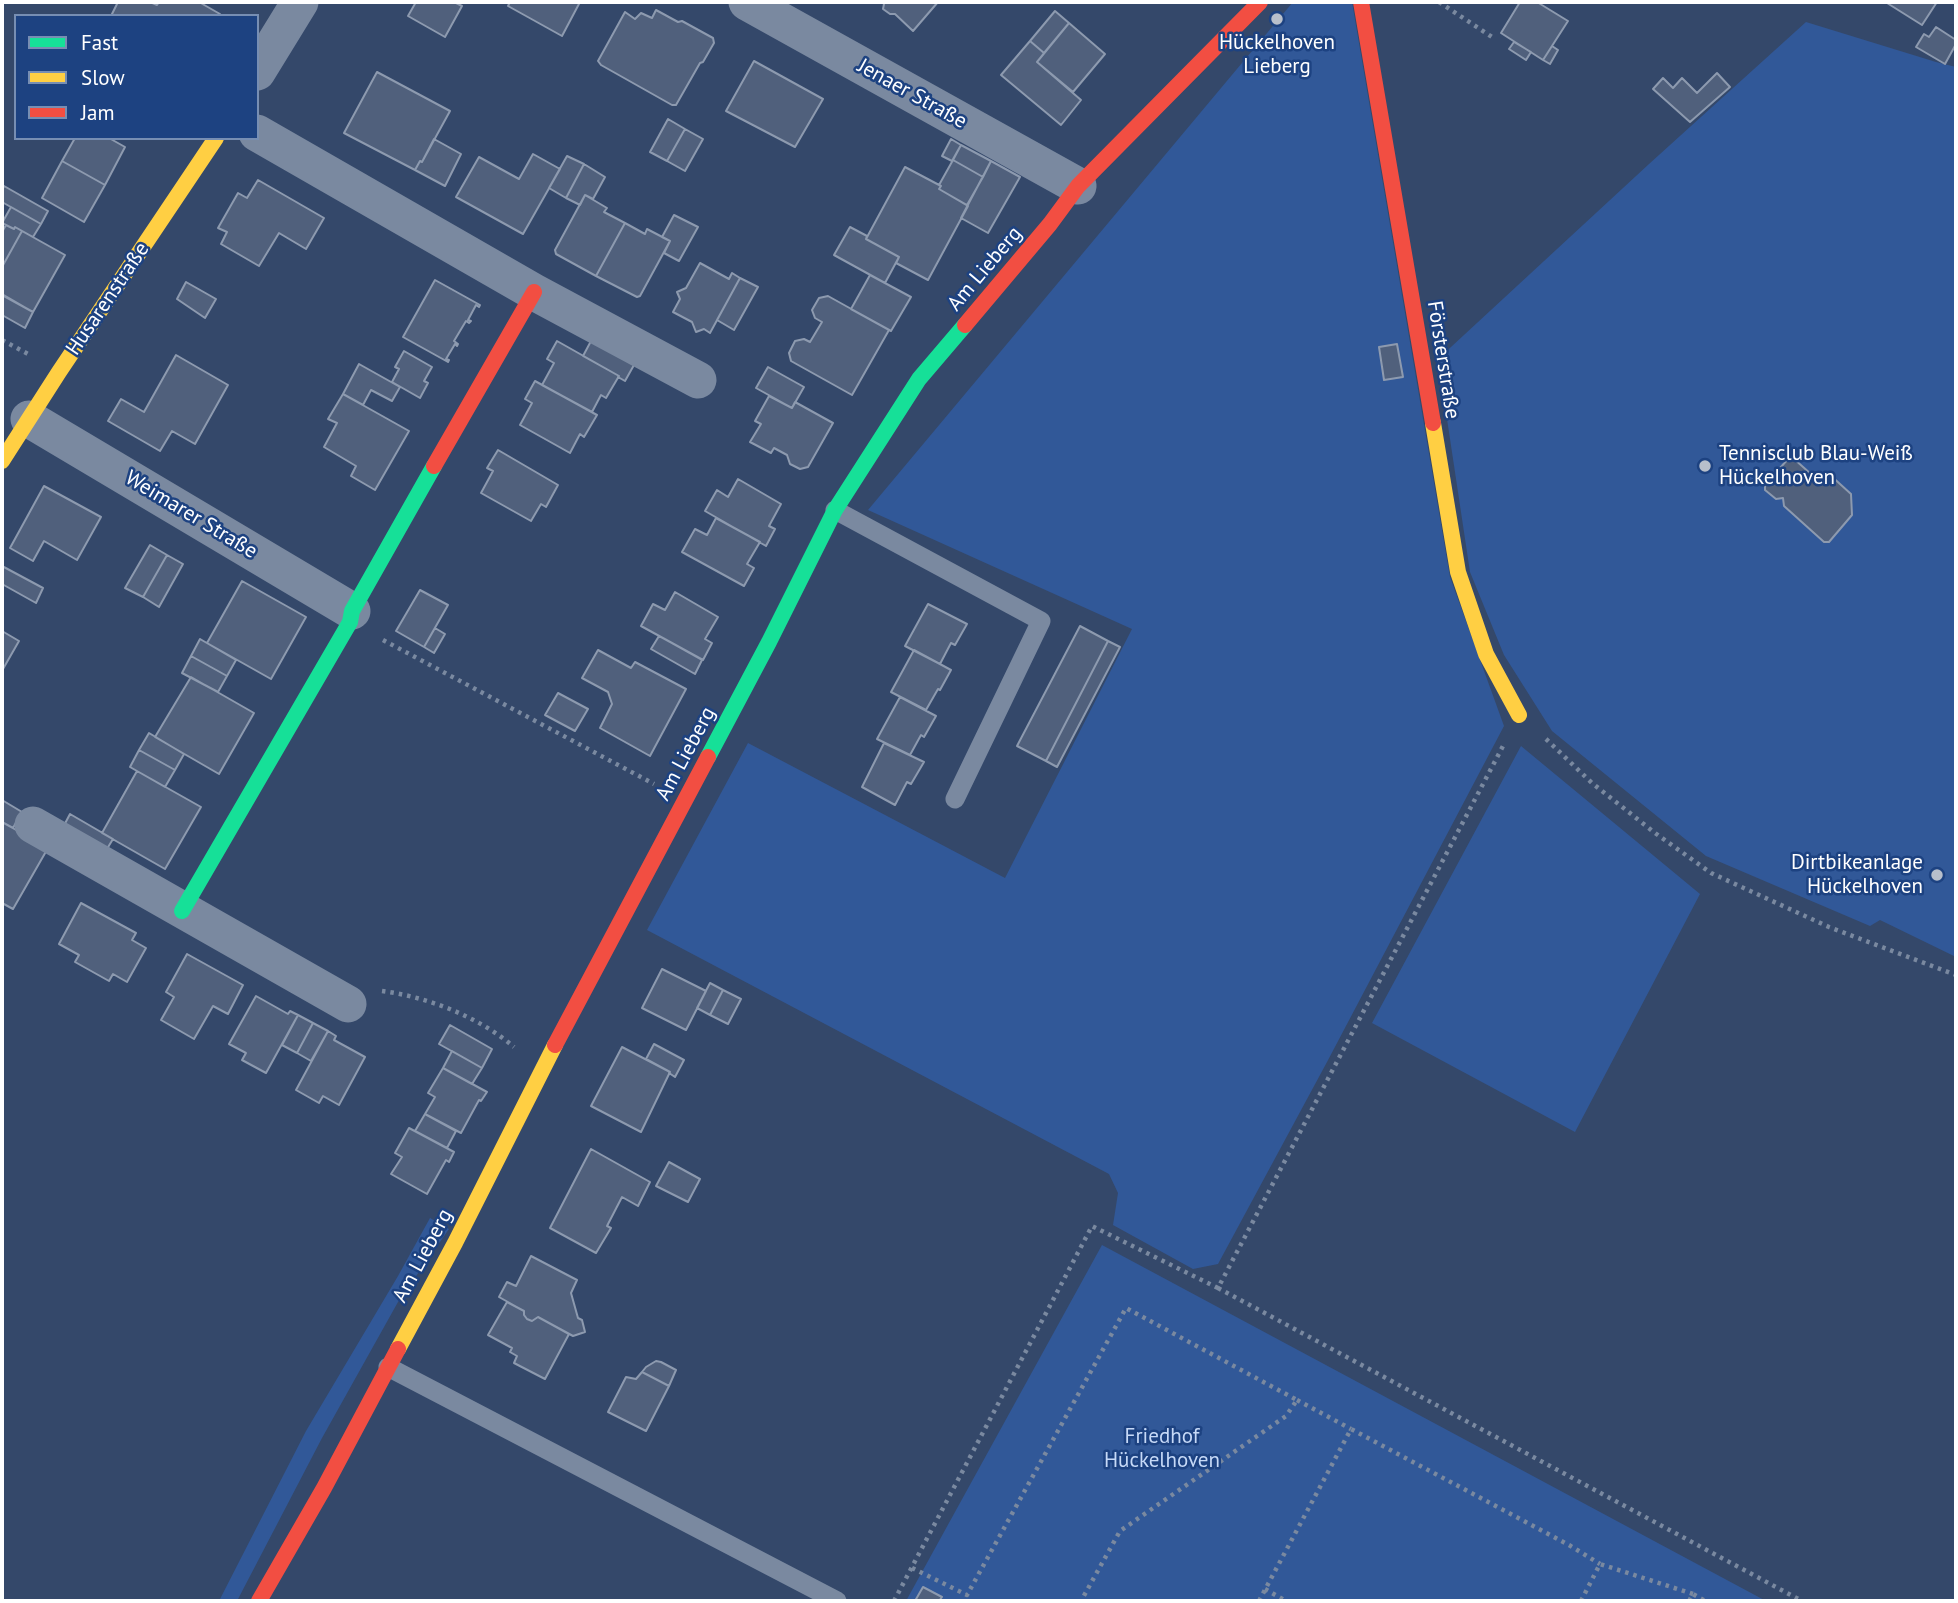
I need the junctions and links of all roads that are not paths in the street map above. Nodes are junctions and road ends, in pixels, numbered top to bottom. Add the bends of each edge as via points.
1 (300, 2) edge
2 (747, 2) edge
3 (1260, 2) edge
4 (1361, 2) edge
5 (259, 69) edge
6 (259, 134) edge
7 (215, 140) edge
8 (1078, 186) junction
9 (534, 292) junction
10 (698, 380) dead end
11 (29, 419) junction
12 (2, 461) edge
13 (835, 510) junction
14 (351, 617) junction
15 (1519, 715) road end
16 (956, 799) dead end
17 (33, 825) dead end
18 (183, 911) junction
19 (348, 1003) road end
20 (388, 1367) junction
21 (259, 1601) edge
22 (837, 1601) edge

1 - 5 street
2 - 8 street, Jenaer Straße
3 - 8 street, Am Lieberg
4 - 15 street, Försterstraße via 1458,572 1486,654
6 - 9 street
7 - 11 street, Husarenstraße
8 - 13 street, Am Lieberg via 919,379
9 - 10 street
9 - 14 street
11 - 12 street, Husarenstraße
11 - 14 street, Weimarer Straße
13 - 16 lane via 1041,621
13 - 20 street, Am Lieberg
14 - 18 street
17 - 18 street
18 - 19 street
20 - 21 street, Am Lieberg
20 - 22 lane

